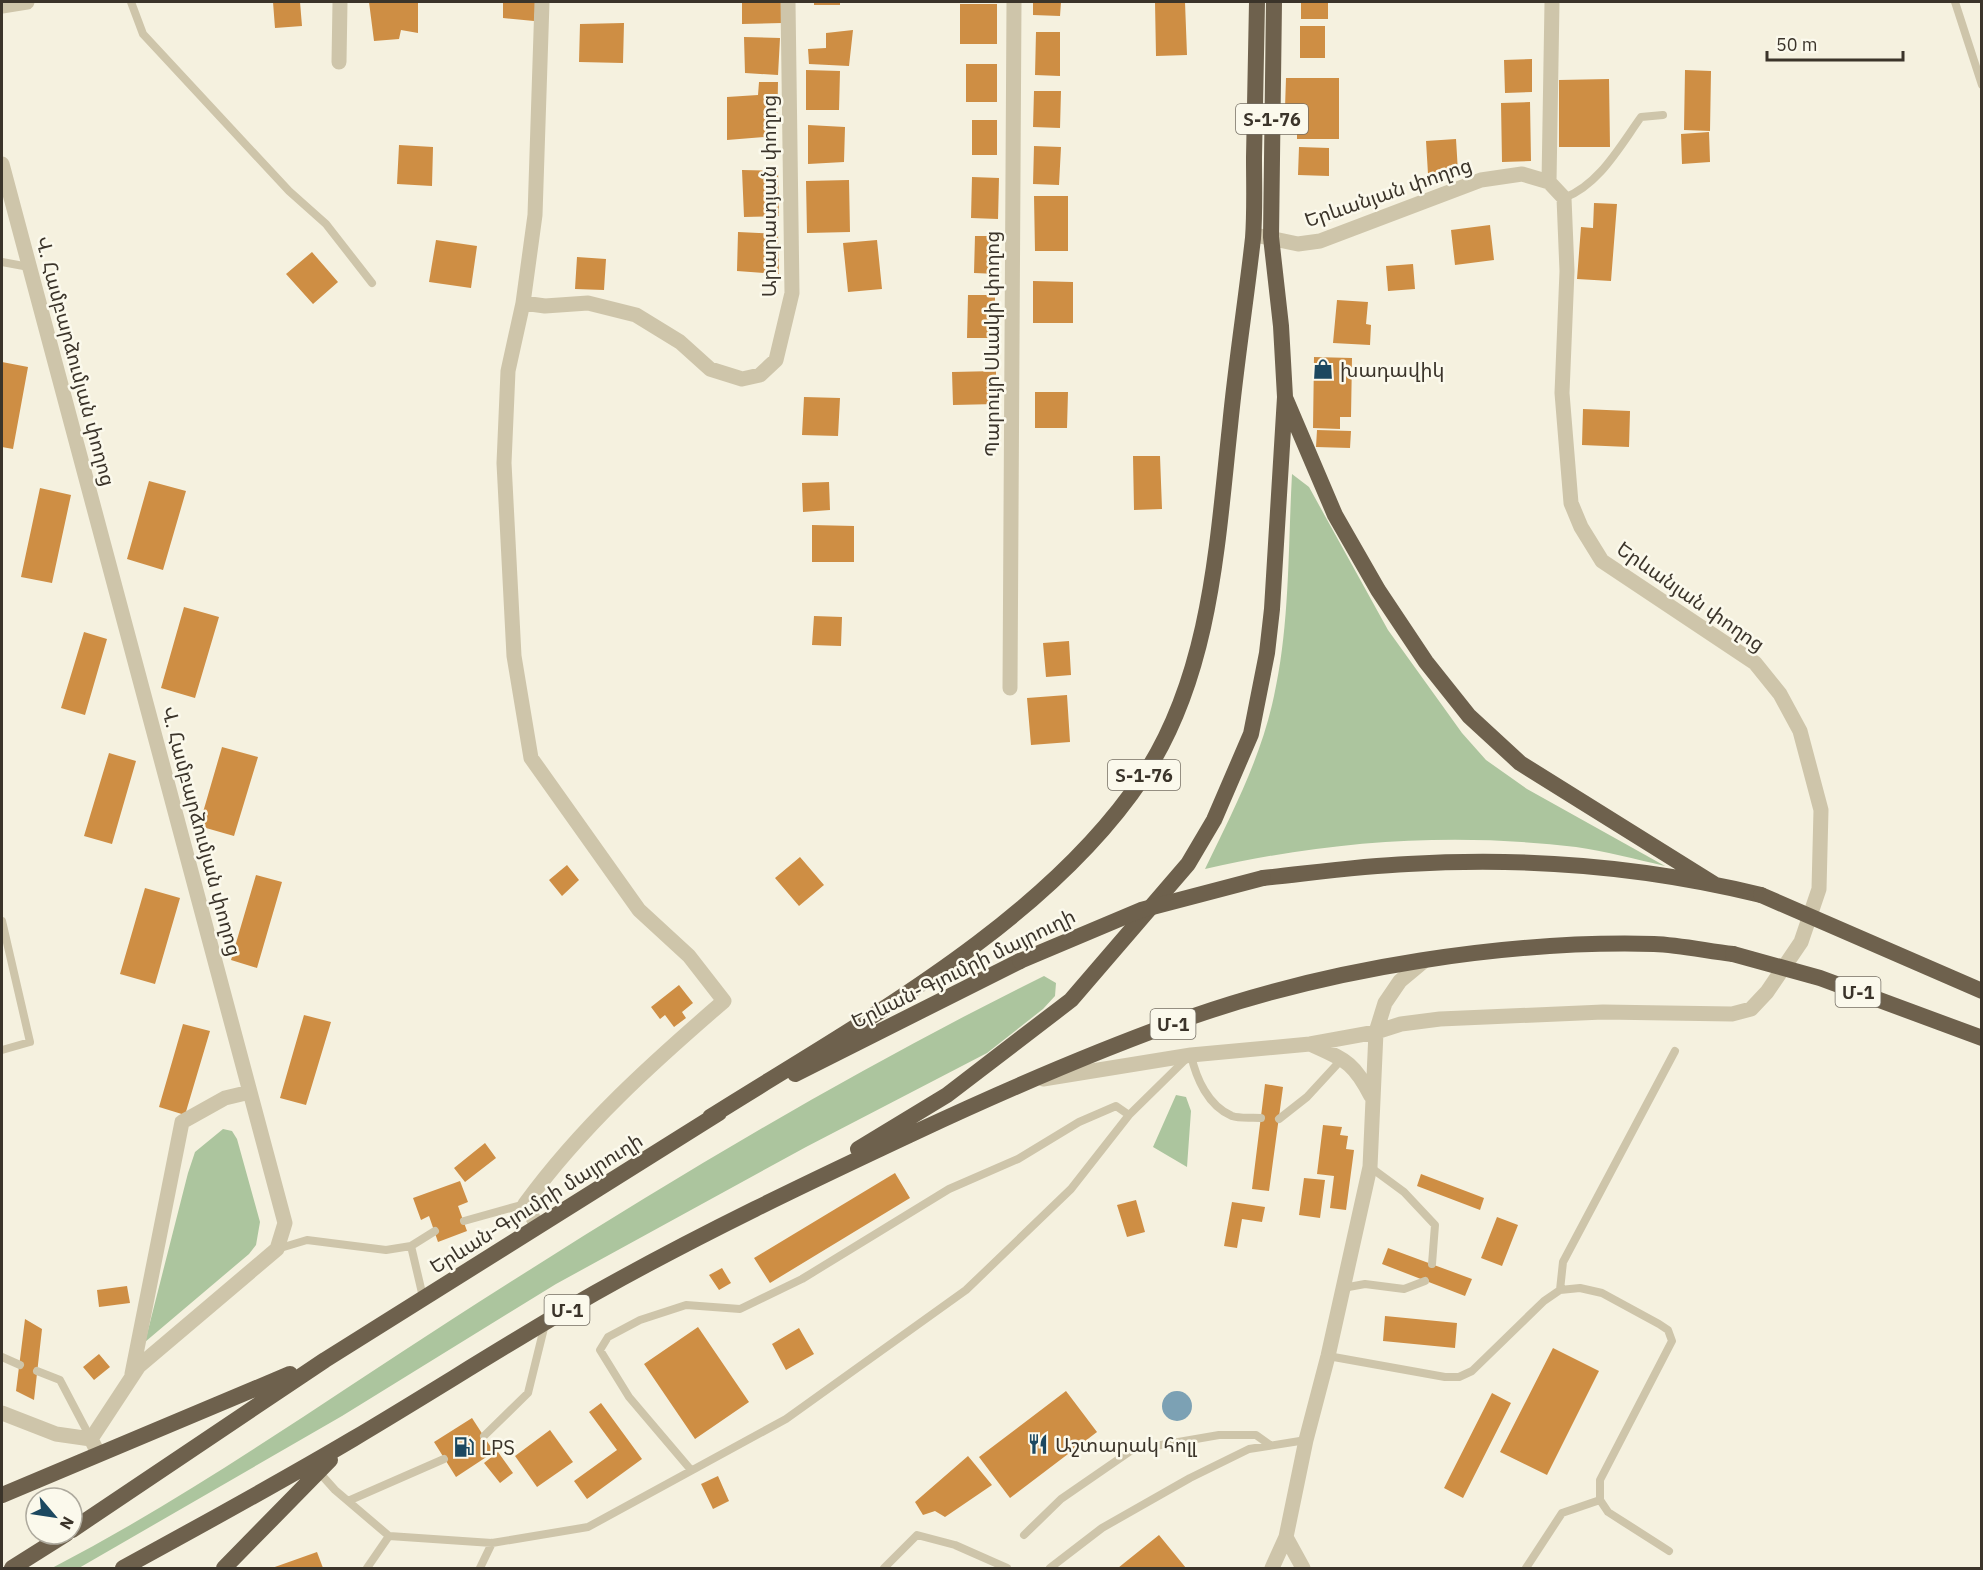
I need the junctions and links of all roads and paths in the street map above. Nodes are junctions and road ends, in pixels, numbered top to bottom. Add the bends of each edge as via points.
1 (27, 2) edge
2 (130, 2) edge
3 (340, 2) edge
4 (542, 2) edge
5 (788, 2) edge
6 (1014, 2) edge
7 (1257, 2) edge
8 (1274, 2) edge
9 (1552, 2) edge
10 (1955, 2) edge
11 (2, 6) edge
12 (339, 62) dead end
13 (1982, 85) edge
14 (1663, 114) dead end
15 (2, 164) edge
16 (1549, 182) junction
17 (1564, 198) junction
18 (1253, 236) junction
19 (1271, 237) junction
20 (2, 262) edge
21 (29, 267) junction
22 (372, 282) dead end
23 (523, 303) junction
24 (1285, 397) junction
25 (1010, 688) dead end
26 (1714, 884) junction
27 (2, 921) edge
28 (1424, 961) junction
29 (1982, 991) edge
30 (1376, 1032) junction
31 (1982, 1038) edge
32 (1310, 1044) junction
33 (2, 1050) edge
34 (1675, 1051) dead end
35 (1191, 1055) junction
36 (1342, 1059) junction
37 (1019, 1084) junction
38 (250, 1092) junction
39 (1372, 1098) junction
40 (1129, 1115) junction
41 (710, 1117) junction
42 (1261, 1118) dead end
43 (1279, 1119) dead end
44 (1370, 1167) junction
45 (786, 1193) junction
46 (525, 1204) junction
47 (464, 1221) dead end
48 (537, 1225) junction
49 (435, 1232) dead end
50 (411, 1246) junction
51 (278, 1249) junction
52 (1432, 1264) dead end
53 (1425, 1281) dead end
54 (1343, 1287) junction
55 (1560, 1290) junction
56 (424, 1299) junction
57 (545, 1323) junction
58 (1328, 1356) junction
59 (2, 1358) edge
60 (324, 1360) junction
61 (20, 1365) dead end
62 (37, 1371) dead end
63 (132, 1374) junction
64 (2, 1413) edge
65 (484, 1436) dead end
66 (354, 1438) junction
67 (91, 1439) junction
68 (1306, 1440) junction
69 (1270, 1445) junction
70 (100, 1455) junction
71 (444, 1459) dead end
72 (691, 1470) junction
73 (318, 1471) junction
74 (2, 1494) edge
75 (1600, 1500) junction
76 (348, 1501) junction
77 (84, 1522) edge
78 (1024, 1535) dead end
79 (389, 1536) junction
80 (1286, 1537) junction
81 (492, 1543) junction
82 (47, 1546) edge
83 (1669, 1551) dead end
84 (12, 1569) edge
85 (123, 1569) edge
86 (224, 1569) edge
87 (367, 1569) edge
88 (480, 1569) edge
89 (884, 1569) edge
90 (1007, 1569) edge
91 (1050, 1569) edge
92 (1272, 1569) edge
93 (1303, 1569) edge
94 (1526, 1569) edge

1 - 11 street
2 - 22 lane via 143,34 289,191 326,224
3 - 12 street
4 - 23 street via 535,215
5 - 23 street, Արարատյան փողոց via 792,293 776,360 760,375 742,379 710,369 680,342 636,315 588,303
6 - 25 street, Պարույր Սևակի փողոց
7 - 18 highway, Տ-1-76
8 - 19 highway, Տ-1-76
9 - 16 street
10 - 13 lane
14 - 17 lane via 1641,117 1600,172 1578,192
15 - 21 street, Վ. Համբարձումյան փողոց
16 - 17 street
16 - 19 street, Երևանյան փողոց via 1522,174 1481,180 1320,241 1298,244
17 - 30 street, Երևանյան փողոց via 1567,271 1562,393 1571,503 1602,561 1755,663 1780,694 1800,731 1821,810 1819,888 1801,942 1751,1009 1732,1014 1603,1012 1440,1019
18 - 19 street, Երևանյան փողոց
18 - 41 highway, Տ-1-76 via 1221,502 1198,650 1178,712 1142,779 1080,852 1000,926 923,981
19 - 24 highway, Տ-1-76
20 - 21 lane
21 - 38 street, Վ. Համբարձումյան փողոց
23 - 46 street via 508,371 504,463 514,656 531,758 639,910 689,956 724,1001 642,1071 554,1165
24 - 26 highway via 1335,515 1426,662 1469,716 1520,763
24 - 45 highway, Տ-1-76 via 1272,609 1260,696 1236,774 1188,864 1071,1000 947,1095
26 - 29 highway, Երևան-Գյումրի մայրուղի / Մ-1, bridge via 1761,895
26 - 41 highway, Երևան-Գյումրի մայրուղի / Մ-1, bridge via 1517,862 1408,864 1263,878 1141,910 1020,961
27 - 33 lane via 30,1042
28 - 30 street via 1400,981 1385,1003
28 - 31 highway, Մ-1, bridge via 1553,946 1657,944 1733,954 1820,978
28 - 37 highway, Մ-1 via 1365,970 1198,1014
30 - 32 street, Երևանյան փողոց
30 - 39 street
32 - 35 street, Երևանյան փողոց
32 - 36 street
34 - 55 lane via 1563,1262
35 - 37 street, Երևանյան փողոց
35 - 40 lane
35 - 42 lane via 1194,1071 1207,1096 1233,1116
36 - 39 street via 1359,1071
36 - 43 lane
37 - 45 highway, Մ-1
38 - 51 street, Վ. Համբարձումյան փողոց via 285,1223
38 - 63 street via 225,1098 182,1122
39 - 44 street
40 - 72 lane via 1071,1189 966,1290 786,1419
40 - 72 lane via 1116,1106 1079,1122 1018,1159 949,1189 802,1279 740,1309 686,1305 640,1320 608,1337 600,1350 629,1397
41 - 48 highway, Երևան-Գյումրի մայրուղի / Մ-1
44 - 52 lane via 1404,1192 1435,1225
44 - 54 street
45 - 57 highway, Մ-1
46 - 47 lane
46 - 48 street
48 - 56 highway, Երևան-Գյումրի մայրուղի / Մ-1
49 - 50 lane
50 - 51 lane via 386,1250 307,1240
50 - 56 lane
51 - 63 street
53 - 54 lane via 1404,1289 1365,1284
54 - 58 street
55 - 58 lane via 1472,1371 1459,1377
55 - 75 lane via 1580,1288 1602,1293 1668,1330 1672,1341 1600,1480
56 - 60 highway, Երևան-Գյումրի մայրուղի / Մ-1
57 - 65 lane via 528,1393
57 - 66 highway, Մ-1
58 - 68 street
59 - 61 lane
60 - 70 highway
60 - 77 highway, Երևան-Գյումրի մայրուղի / Մ-1
62 - 67 lane via 60,1380
63 - 67 street
64 - 67 street via 56,1434
66 - 73 highway
66 - 85 highway, Մ-1
67 - 70 street
68 - 69 lane
68 - 80 street
69 - 78 lane via 1256,1435 1219,1435 1132,1450 1061,1499
69 - 91 lane via 1249,1449 1180,1484 1102,1528
70 - 74 highway
71 - 76 lane
72 - 81 lane via 588,1527
73 - 76 lane
73 - 86 highway
75 - 83 lane via 1608,1512
75 - 94 lane via 1562,1513
76 - 79 lane
79 - 81 lane
79 - 87 lane
80 - 92 street
80 - 93 street
81 - 88 lane
82 - 84 highway
89 - 90 lane via 908,1541 924,1535

